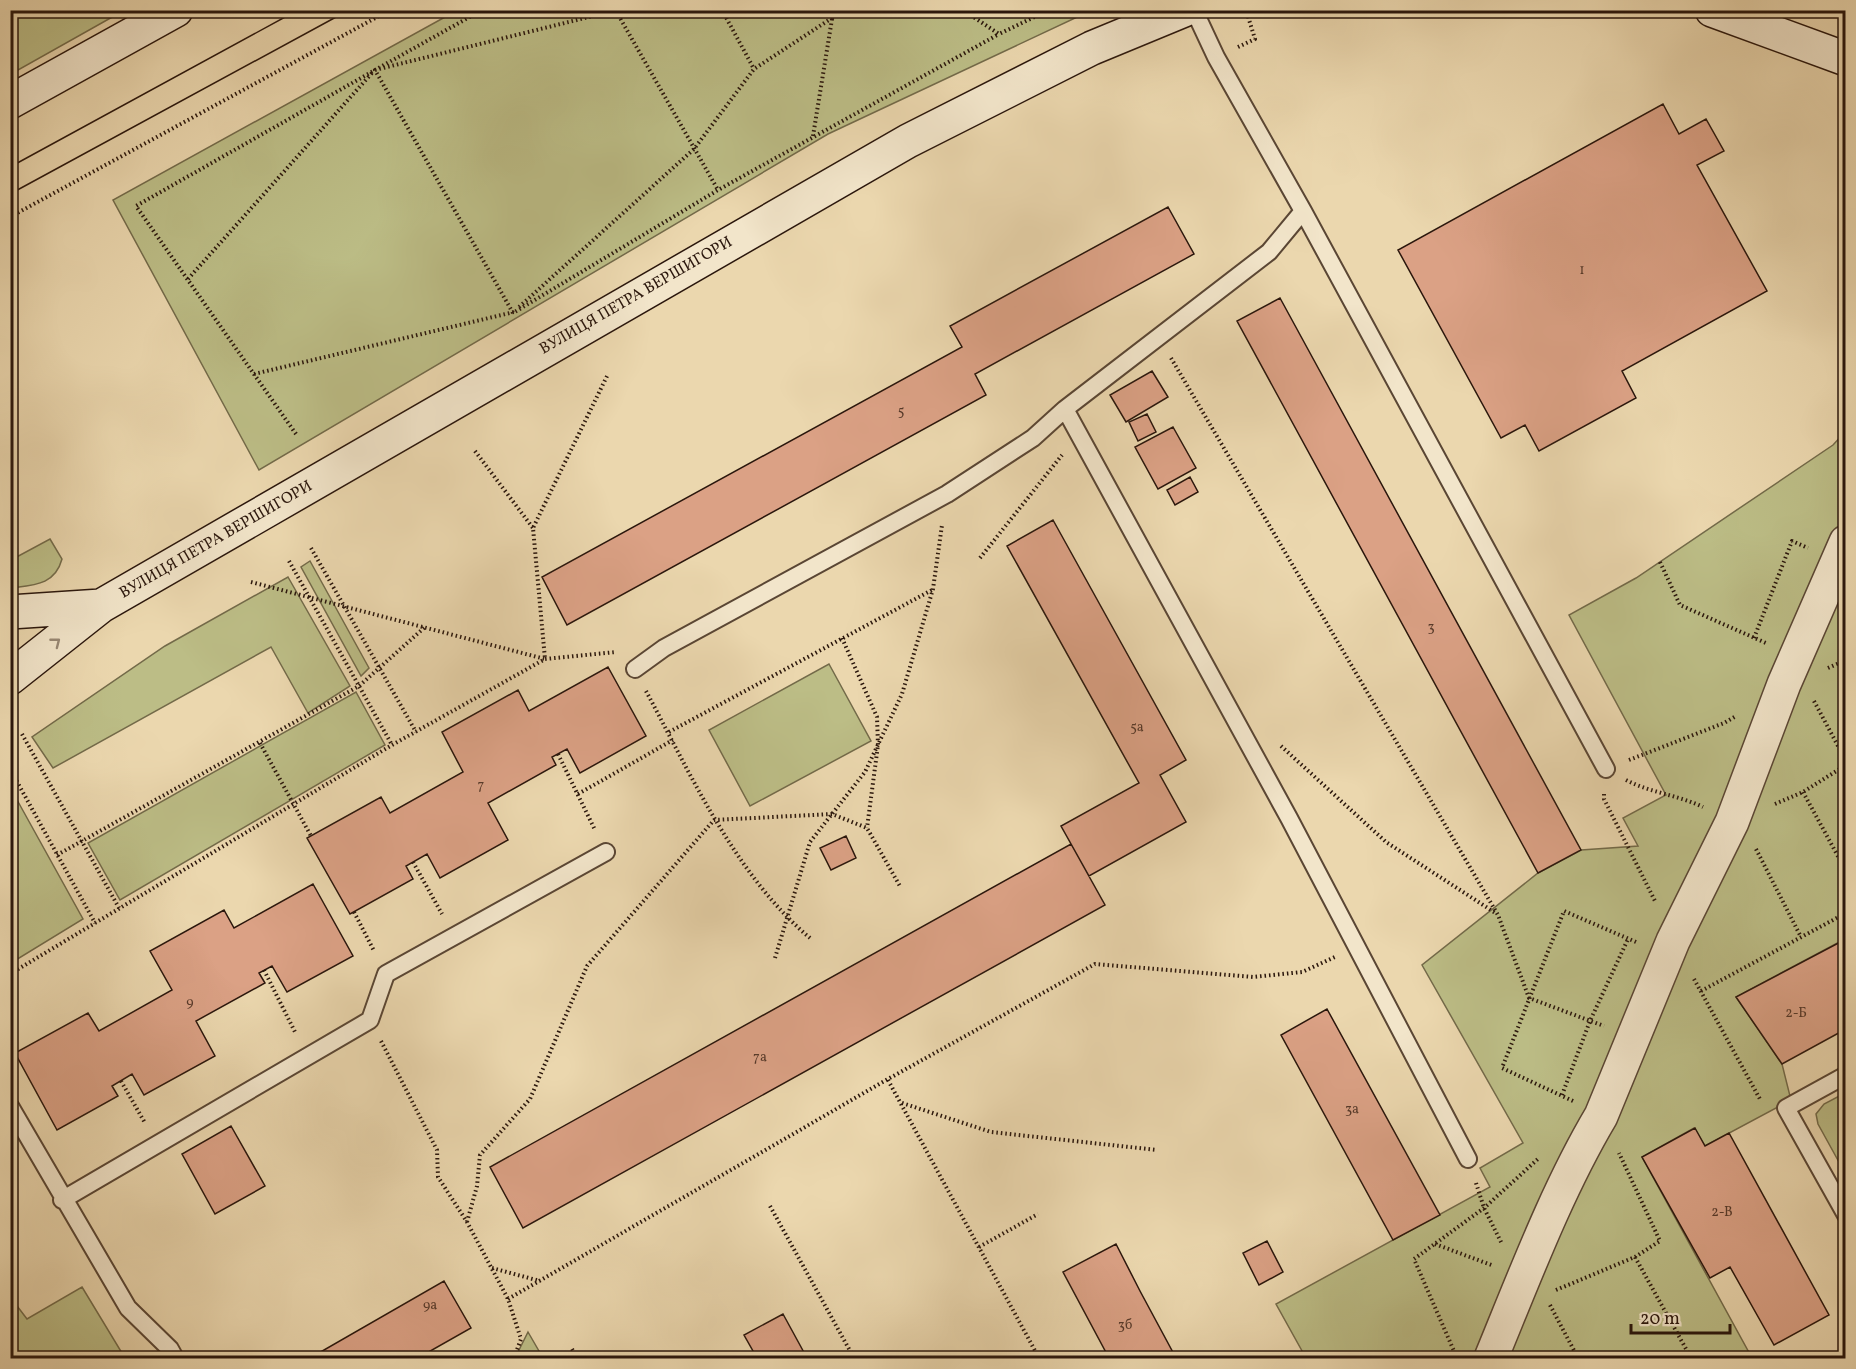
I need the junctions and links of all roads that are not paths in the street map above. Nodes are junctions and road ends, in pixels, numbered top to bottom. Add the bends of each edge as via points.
1 (176, 10) edge
2 (1184, 10) edge
3 (1194, 10) edge
4 (1712, 10) edge
5 (1845, 59) edge
6 (10, 102) edge
7 (1303, 212) junction
8 (1065, 409) junction
9 (1841, 552) edge
10 (101, 606) junction
11 (10, 612) edge
12 (635, 669) road end
13 (10, 678) edge
14 (1606, 769) road end
15 (606, 852) road end
16 (1845, 1075) edge
17 (10, 1106) edge
18 (1468, 1159) road end
19 (62, 1200) junction
20 (1845, 1215) edge
21 (175, 1359) edge
22 (1491, 1359) edge

1 - 6 main road
2 - 10 main road, ВУЛИЦЯ ПЕТРА ВЕРШИГОРИ via 1092,48 908,141
3 - 7 lane
4 - 5 main road
7 - 8 lane via 1269,252
7 - 14 lane
8 - 12 lane via 1033,438 947,494 664,648
8 - 18 lane
9 - 22 main road via 1791,669 1737,820 1673,941 1601,1116 1520,1278
10 - 11 main road, ВУЛИЦЯ ПЕТРА ВЕРШИГОРИ
13 -> 10 main road, ВУЛИЦЯ ПЕТРА ВЕРШИГОРИ
15 - 19 lane via 386,974 370,1020
16 - 20 lane via 1786,1108
17 - 19 lane
19 - 21 lane via 128,1308 170,1349

